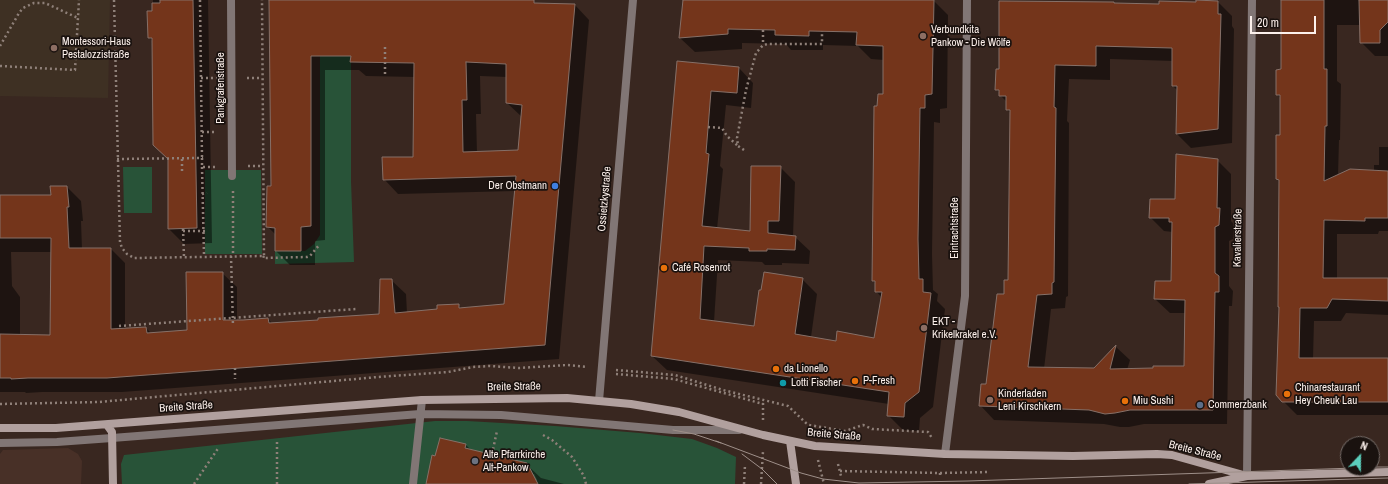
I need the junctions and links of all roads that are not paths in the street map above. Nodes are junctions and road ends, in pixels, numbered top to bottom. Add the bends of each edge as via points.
1 (231, 0) edge
2 (633, 0) edge
3 (967, 0) edge
4 (1252, 0) edge
5 (232, 176) road end
6 (422, 400) junction
7 (599, 401) junction
8 (420, 414) junction
9 (108, 425) junction
10 (0, 428) edge
11 (747, 430) junction
12 (112, 438) junction
13 (790, 441) junction
14 (0, 443) edge
15 (945, 454) junction
16 (1388, 472) edge
17 (1247, 476) junction
18 (113, 484) edge
19 (413, 484) edge
20 (796, 484) edge
21 (1209, 484) edge

1 - 5 street, Pankgrafenstraße
2 - 7 street, Ossietzkystraße
3 - 15 street, Eintrachtstraße via 965,296
4 - 17 street, Kavalierstraße
6 - 7 main road, Breite Straße via 567,398
6 - 8 street
6 - 9 main road, Breite Straße
7 - 11 main road, Breite Straße via 672,410
8 - 11 street via 501,415 673,430
8 - 12 street
8 - 19 street
9 - 10 main road, Breite Straße
9 - 12 main road
11 - 13 main road, Breite Straße
12 - 14 street
12 - 18 main road
13 - 15 main road, Breite Straße via 821,446
13 - 20 main road
15 - 17 main road, Breite Straße via 1172,454
16 - 17 main road, Breite Straße
17 - 21 main road, Breite Straße

